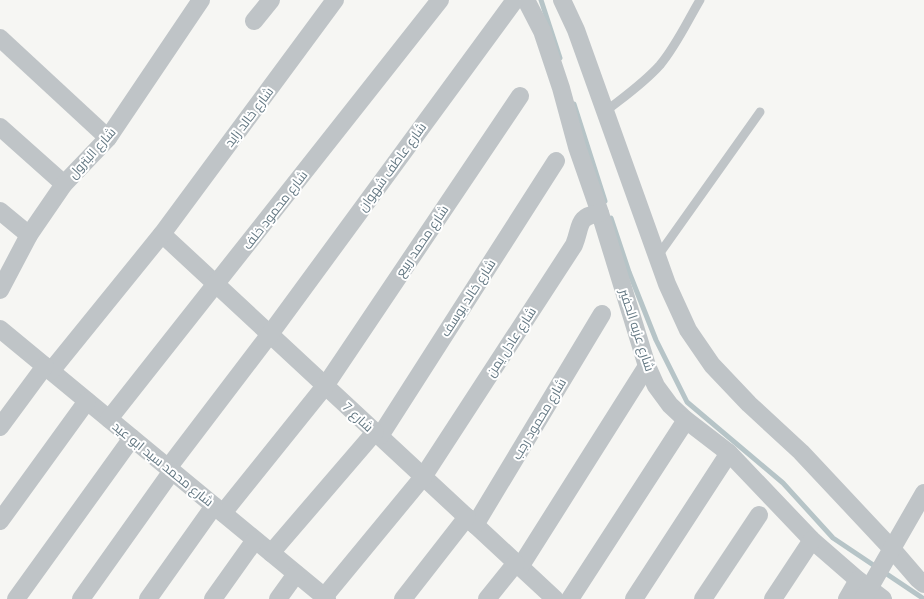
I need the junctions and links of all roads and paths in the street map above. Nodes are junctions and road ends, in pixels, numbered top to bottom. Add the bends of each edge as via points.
1 (201, 0) edge
2 (271, 0) edge
3 (336, 0) edge
4 (440, 0) edge
5 (515, 0) edge
6 (526, 0) edge
7 (562, 0) edge
8 (700, 0) edge
9 (254, 21) dead end
10 (0, 38) edge
11 (520, 96) dead end
12 (606, 111) junction
13 (760, 112) dead end
14 (0, 127) edge
15 (108, 138) junction
16 (556, 160) dead end
17 (64, 184) junction
18 (0, 211) edge
19 (600, 213) junction
20 (162, 234) junction
21 (29, 235) junction
22 (658, 256) junction
23 (216, 284) junction
24 (1, 287) edge
25 (602, 314) dead end
26 (0, 329) edge
27 (270, 334) junction
28 (647, 366) junction
29 (48, 369) junction
30 (325, 386) junction
31 (87, 401) junction
32 (109, 419) junction
33 (686, 420) junction
34 (0, 427) edge
35 (377, 434) junction
36 (132, 438) junction
37 (729, 453) junction
38 (170, 470) junction
39 (423, 477) junction
40 (924, 493) edge
41 (218, 510) junction
42 (759, 515) dead end
43 (0, 521) edge
44 (471, 521) junction
45 (255, 540) junction
46 (812, 540) junction
47 (890, 552) junction
48 (271, 553) junction
49 (518, 565) junction
50 (296, 574) junction
51 (924, 584) edge
52 (864, 587) edge
53 (325, 598) edge
54 (16, 599) edge
55 (81, 599) edge
56 (148, 599) edge
57 (213, 599) edge
58 (278, 599) edge
59 (403, 599) edge
60 (487, 599) edge
61 (555, 599) edge
62 (570, 599) edge
63 (634, 599) edge
64 (703, 599) edge
65 (772, 599) edge
66 (847, 599) edge
67 (883, 599) edge

1 - 15 street, شارع البترول
2 - 9 street
3 - 20 street, شارع خالد زايد
4 - 23 street, شارع محمود خلف
5 - 27 street, شارع عاطف شهوان
6 - 19 street, شارع عزبه الحفير via 542,31
7 - 12 street
8 - 12 lane via 661,64
10 - 15 street
11 - 30 street, شارع محمد ربيع
12 - 22 street
13 - 22 lane
14 - 17 street
15 - 17 street, شارع البترول
16 - 35 street, شارع خالد يوسف
17 - 21 street, شارع البترول
18 - 21 street
19 - 28 street, شارع عزبه الحفير
19 - 39 street, شارع عادل يمن via 583,219 574,245
20 - 23 street, شارع 7
20 - 29 street, شارع خالد زايد
21 - 24 street, شارع البترول
22 - 47 street via 667,284 688,330 712,365 749,404 801,452
23 - 27 street, شارع 7
23 - 32 street, شارع محمود خلف
25 - 44 street, شارع محمود رجب
26 - 29 street, شارع محمد سيد ابو عيد
27 - 30 street, شارع 7
27 - 38 street, شارع عاطف شهوان
28 - 33 street, شارع عزبه الحفير via 656,386 670,405
28 - 49 street
29 - 31 street, شارع محمد سيد ابو عيد
29 - 34 street, شارع خالد زايد
30 - 35 street, شارع 7
30 - 41 street, شارع محمد ربيع
31 - 32 street, شارع محمد سيد ابو عيد
31 - 43 street
32 - 36 street, شارع محمد سيد ابو عيد
33 - 37 street, شارع عزبه الحفير
33 - 62 street
35 - 39 street, شارع 7
35 - 48 street, شارع خالد يوسف
36 - 38 street, شارع محمد سيد ابو عيد
36 - 54 street
37 - 46 street, شارع عزبه الحفير
37 - 63 street
38 - 41 street, شارع محمد سيد ابو عيد
38 - 55 street, شارع عاطف شهوان
39 - 44 street, شارع 7
39 - 53 street
40 - 47 street
41 - 45 street, شارع محمد سيد ابو عيد
41 - 56 street, شارع محمد ربيع
42 - 64 street
44 - 49 street, شارع 7
44 - 59 street, شارع محمود رجب
45 - 48 street, شارع محمد سيد ابو عيد
45 - 57 street
46 - 52 street, شارع عزبه الحفير
46 - 65 street
47 - 51 street
47 - 52 street
48 - 50 street, شارع محمد سيد ابو عيد
49 - 60 street
49 - 61 street, شارع 7
50 - 53 street, شارع محمد سيد ابو عيد
50 - 58 street
52 - 66 street
52 - 67 street, شارع عزبه الحفير

